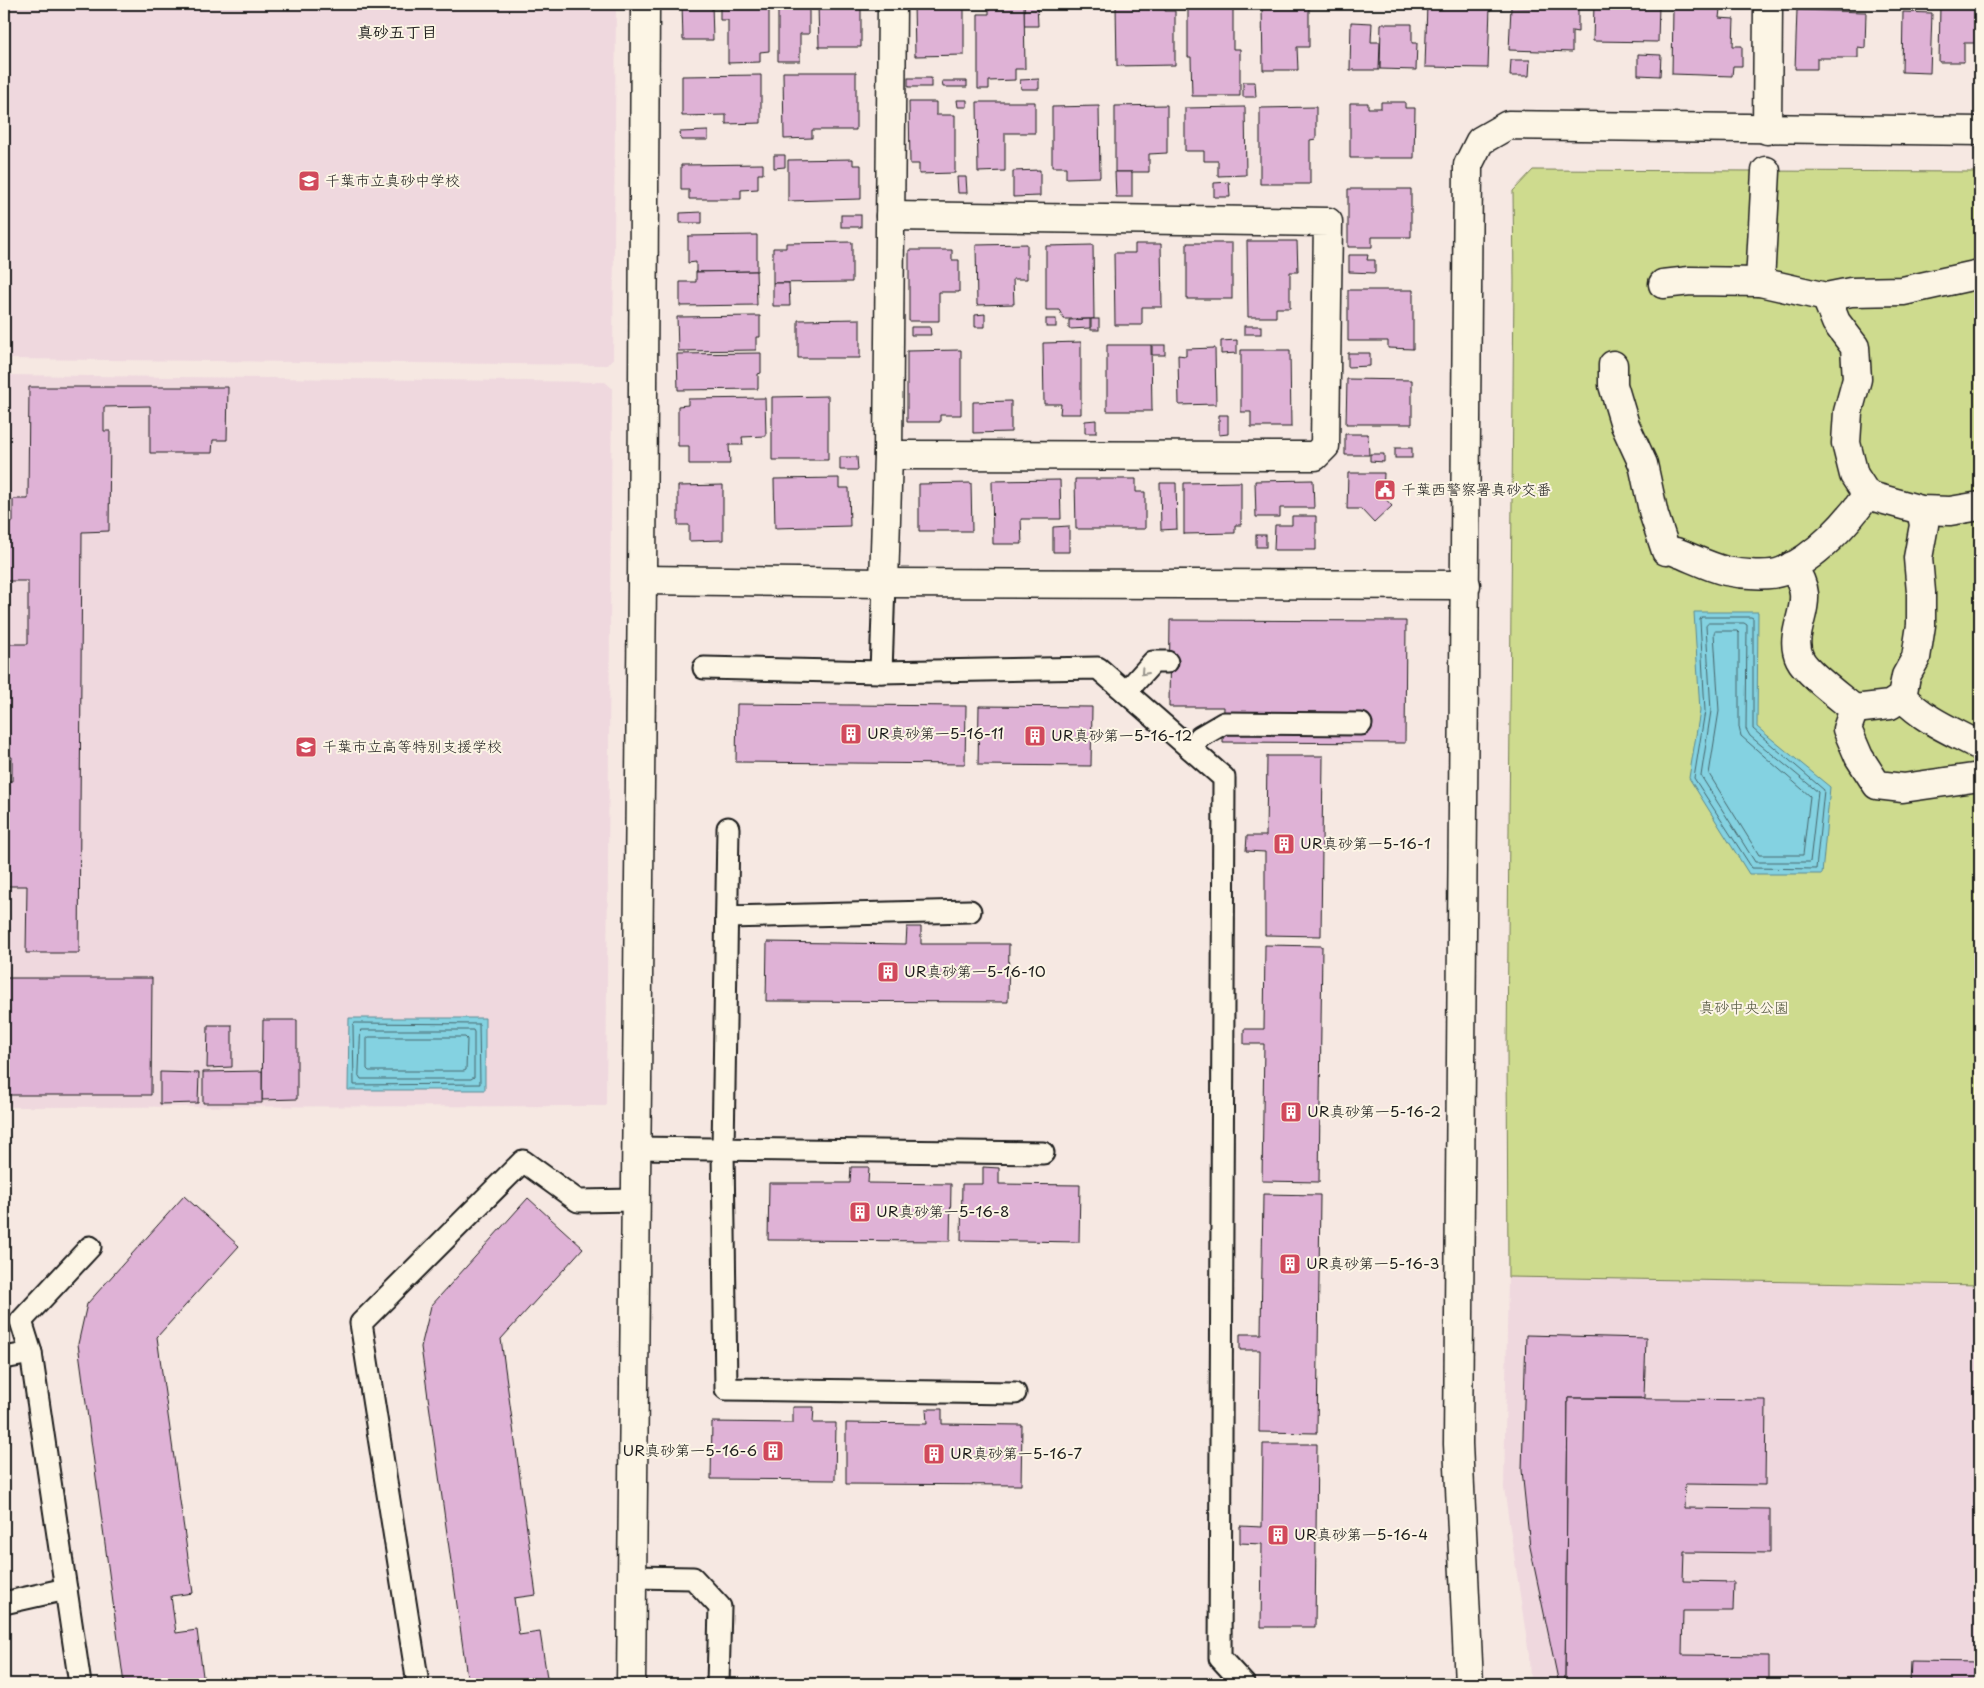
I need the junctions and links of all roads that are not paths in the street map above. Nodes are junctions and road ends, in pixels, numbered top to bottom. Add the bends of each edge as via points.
1 (645, 4) edge
2 (892, 4) edge
3 (1768, 4) edge
4 (1767, 130) junction
5 (1980, 131) edge
6 (1766, 171) dead end
7 (890, 216) junction
8 (1980, 274) edge
9 (1760, 282) junction
10 (1663, 284) dead end
11 (1826, 297) junction
12 (1613, 365) dead end
13 (888, 455) junction
14 (1867, 495) junction
15 (1980, 506) edge
16 (1921, 510) junction
17 (1792, 566) junction
18 (642, 580) junction
19 (884, 583) junction
20 (1466, 585) junction
21 (1168, 662) dead end
22 (704, 668) dead end
23 (881, 672) junction
24 (1126, 692) junction
25 (1902, 697) junction
26 (1854, 709) junction
27 (1361, 724) dead end
28 (1980, 746) edge
29 (1191, 749) junction
30 (1980, 777) edge
31 (728, 828) dead end
32 (970, 911) dead end
33 (727, 917) junction
34 (636, 1148) junction
35 (723, 1150) junction
36 (1044, 1153) dead end
37 (636, 1200) junction
38 (90, 1248) dead end
39 (31, 1353) junction
40 (4, 1358) edge
41 (1015, 1393) dead end
42 (632, 1578) junction
43 (66, 1589) junction
44 (4, 1603) edge
45 (80, 1684) edge
46 (418, 1684) edge
47 (631, 1684) edge
48 (718, 1684) edge
49 (1244, 1684) edge
50 (1469, 1684) edge

1 - 18 street
2 - 7 street
3 - 4 street
4 - 5 street
4 - 20 street via 1508,125 1480,141 1468,164
6 - 9 street
7 - 13 street
7 - 13 street via 1328,222 1325,446 1315,456
8 - 11 street via 1903,291 1851,292
9 - 10 street
9 - 11 street
11 - 14 street via 1836,322 1855,347 1857,379 1848,412 1846,442 1854,475
12 - 17 street via 1613,385 1625,425 1643,464 1654,515 1671,551 1725,571 1748,574 1781,572
13 - 19 street
14 - 16 street
14 - 17 street via 1811,556
15 - 16 street via 1950,511
16 - 25 street via 1924,525 1918,558 1921,625 1916,658 1906,676
17 - 26 street via 1802,582 1804,596 1796,641 1800,660
18 - 19 street
18 - 34 street
19 - 20 street
19 - 23 lane
20 - 50 street via 1458,1444
21 -> 24 lane via 1153,662
22 - 23 lane
23 - 24 lane via 1098,668
24 - 29 lane
25 - 26 street via 1890,705
25 - 28 street via 1933,722
26 - 30 street via 1847,729 1859,757 1877,785 1903,788
27 - 29 lane via 1224,723 1200,737
29 - 49 lane via 1224,778 1220,1658
31 - 33 lane
32 - 33 lane
33 - 35 lane
34 - 35 lane
34 - 37 street
35 - 36 lane
35 - 41 lane via 726,1388
37 - 42 street
37 - 46 lane via 578,1201 523,1160 361,1323
38 - 39 lane via 21,1321
39 - 40 lane
39 - 43 lane
42 - 47 street
42 - 48 lane via 693,1578 720,1608
43 - 44 lane
43 - 45 lane

